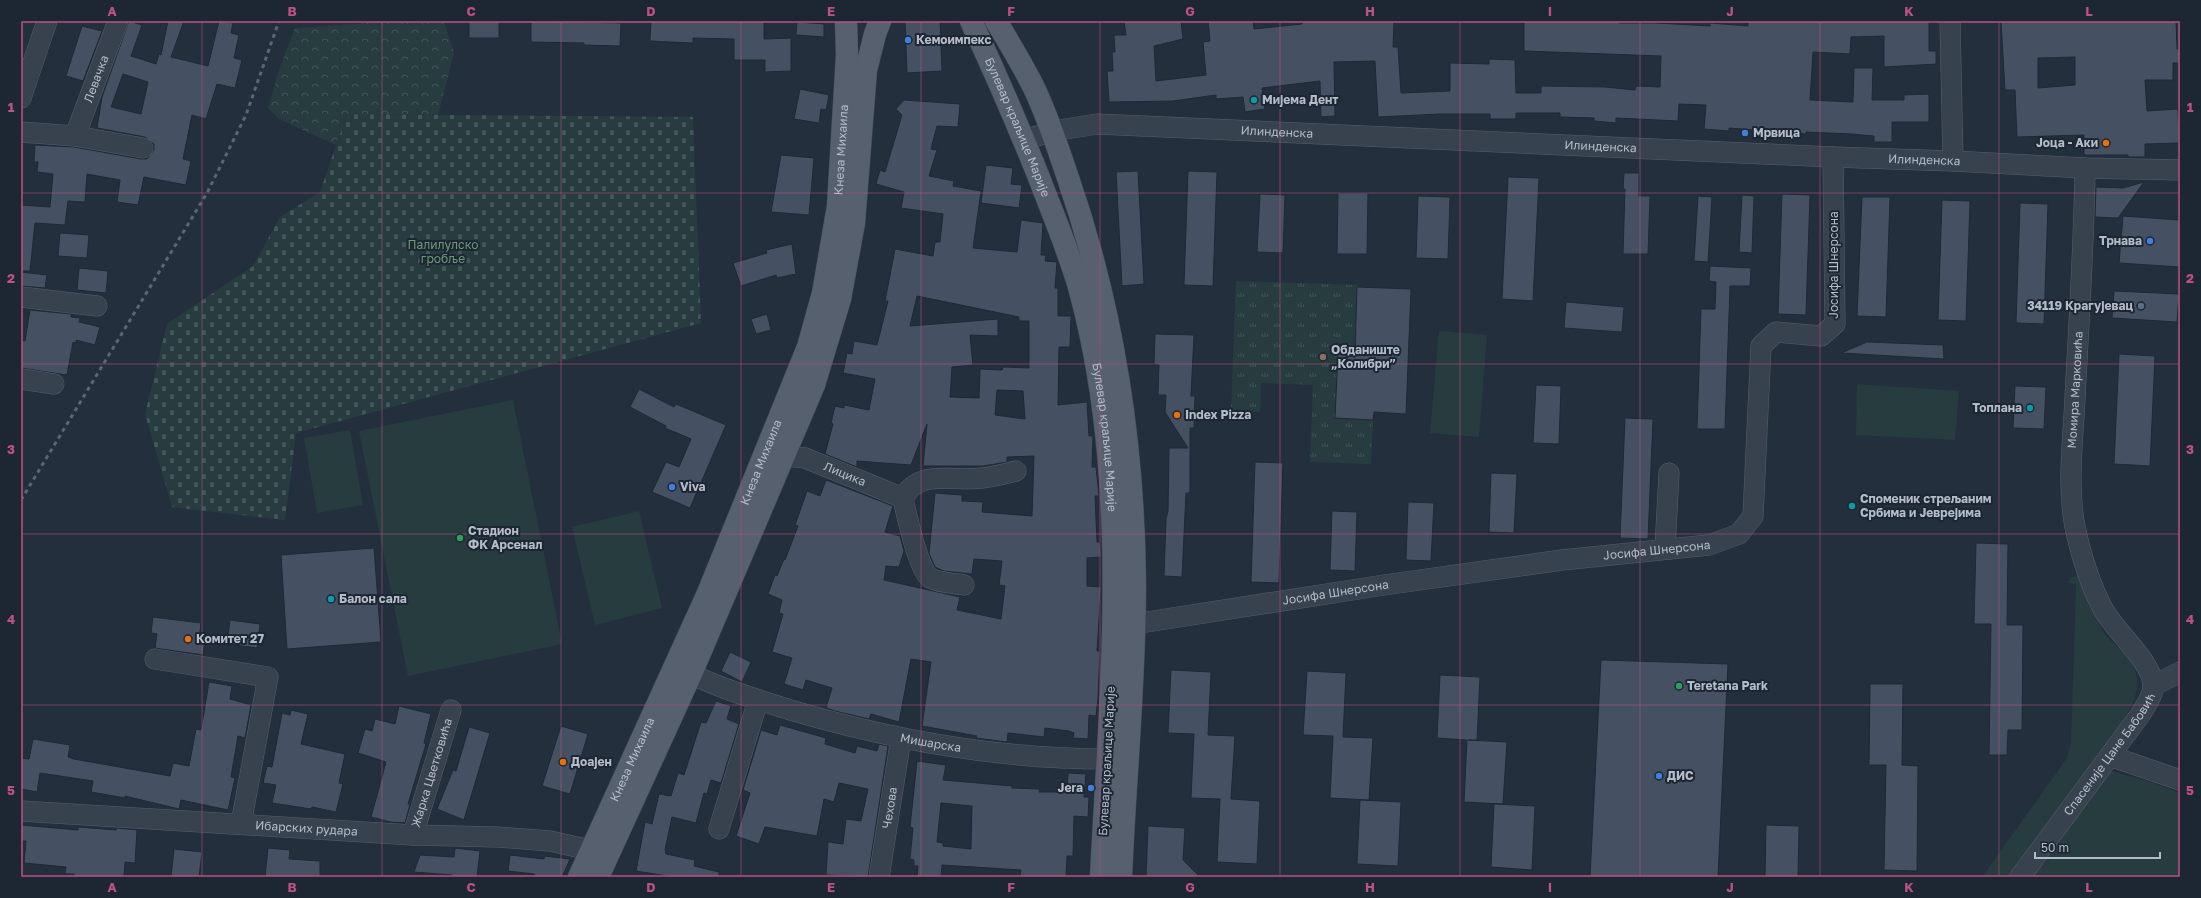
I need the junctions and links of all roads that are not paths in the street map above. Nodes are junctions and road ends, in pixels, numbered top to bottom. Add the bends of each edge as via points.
1 (47, 21) edge
2 (118, 21) edge
3 (846, 21) edge
4 (849, 21) edge
5 (880, 21) edge
6 (970, 21) edge
7 (996, 21) edge
8 (1950, 21) edge
9 (866, 70) junction
10 (21, 98) edge
11 (1053, 131) junction
12 (21, 132) edge
13 (75, 136) junction
14 (1024, 140) junction
15 (143, 148) dead end
16 (1833, 157) junction
17 (1953, 161) junction
18 (2085, 168) junction
19 (2180, 170) edge
20 (21, 297) edge
21 (97, 306) dead end
22 (21, 379) edge
23 (54, 384) dead end
24 (785, 456) junction
25 (1016, 471) dead end
26 (1669, 473) dead end
27 (903, 498) junction
28 (1665, 549) junction
29 (964, 585) dead end
30 (2102, 608) joint
31 (1134, 624) junction
32 (155, 659) dead end
33 (2180, 672) edge
34 (691, 674) junction
35 (2153, 686) junction
36 (758, 700) junction
37 (451, 710) dead end
38 (901, 738) junction
39 (2110, 756) junction
40 (1108, 759) junction
41 (2180, 780) edge
42 (21, 811) edge
43 (241, 824) junction
44 (719, 830) dead end
45 (413, 835) junction
46 (590, 850) junction
47 (579, 877) edge
48 (598, 877) edge
49 (879, 877) edge
50 (1101, 877) edge
51 (1121, 877) edge
52 (2020, 877) edge

1 - 10 street
2 - 13 street, Левачка
3 - 46 main road, Кнеза Михаила via 847,62 838,206 823,293 808,347 708,593
4 - 9 main road via 860,35 860,56
5 - 9 main road
6 - 14 main road, Булевар краљице Марије
7 - 11 main road, Булевар краљице Марије via 1033,86
8 - 17 street
9 - 24 main road, Кнеза Михаила via 854,223 839,304 814,385
11 - 14 street, Илинденска
11 - 16 street, Илинденска via 1097,124
11 - 31 main road, Булевар краљице Марије via 1088,237 1114,346 1131,477
12 - 13 street
13 - 15 street
14 - 40 main road, Булевар краљице Марије via 1058,224 1079,287 1095,358 1104,415 1113,559 1113,648
16 - 17 street, Илинденска
16 - 28 street, Јосифа Шнерсона via 1835,324 1821,336 1776,332 1761,346 1753,516 1739,534 1709,545
17 - 18 street, Илинденска
18 - 19 street, Илинденска
18 - 30 street, Момира Марковића via 2072,466 2073,518 2083,563
20 - 21 street
22 - 23 street
24 - 27 street, Лицика via 805,458
24 - 34 main road, Кнеза Михаила
25 - 27 street via 982,478 934,478 921,481 907,490
26 - 28 street
27 - 29 street via 909,527 925,574 933,579
28 - 31 street, Јосифа Шнерсона via 1562,560 1384,585
30 - 35 street, Спасеније Цане Бабовић via 2151,675
31 - 51 main road, Булевар краљице Марије
32 - 43 street via 268,677
33 - 35 street
34 - 36 street, Мишарска
34 - 48 main road, Кнеза Михаила
35 - 39 street, Спасеније Цане Бабовић via 2140,715
36 - 38 street, Мишарска
36 - 44 street
37 - 45 street, Жарка Цветковића
38 - 40 street, Мишарска via 948,747
38 - 49 street, Чехова
39 - 41 street
39 - 52 street, Спасеније Цане Бабовић
40 - 50 main road, Булевар краљице Марије
42 - 43 street, Ибарских рудара
43 - 45 street, Ибарских рудара
45 - 46 street, Ибарских рудара via 550,841
46 - 47 main road, Кнеза Михаила

